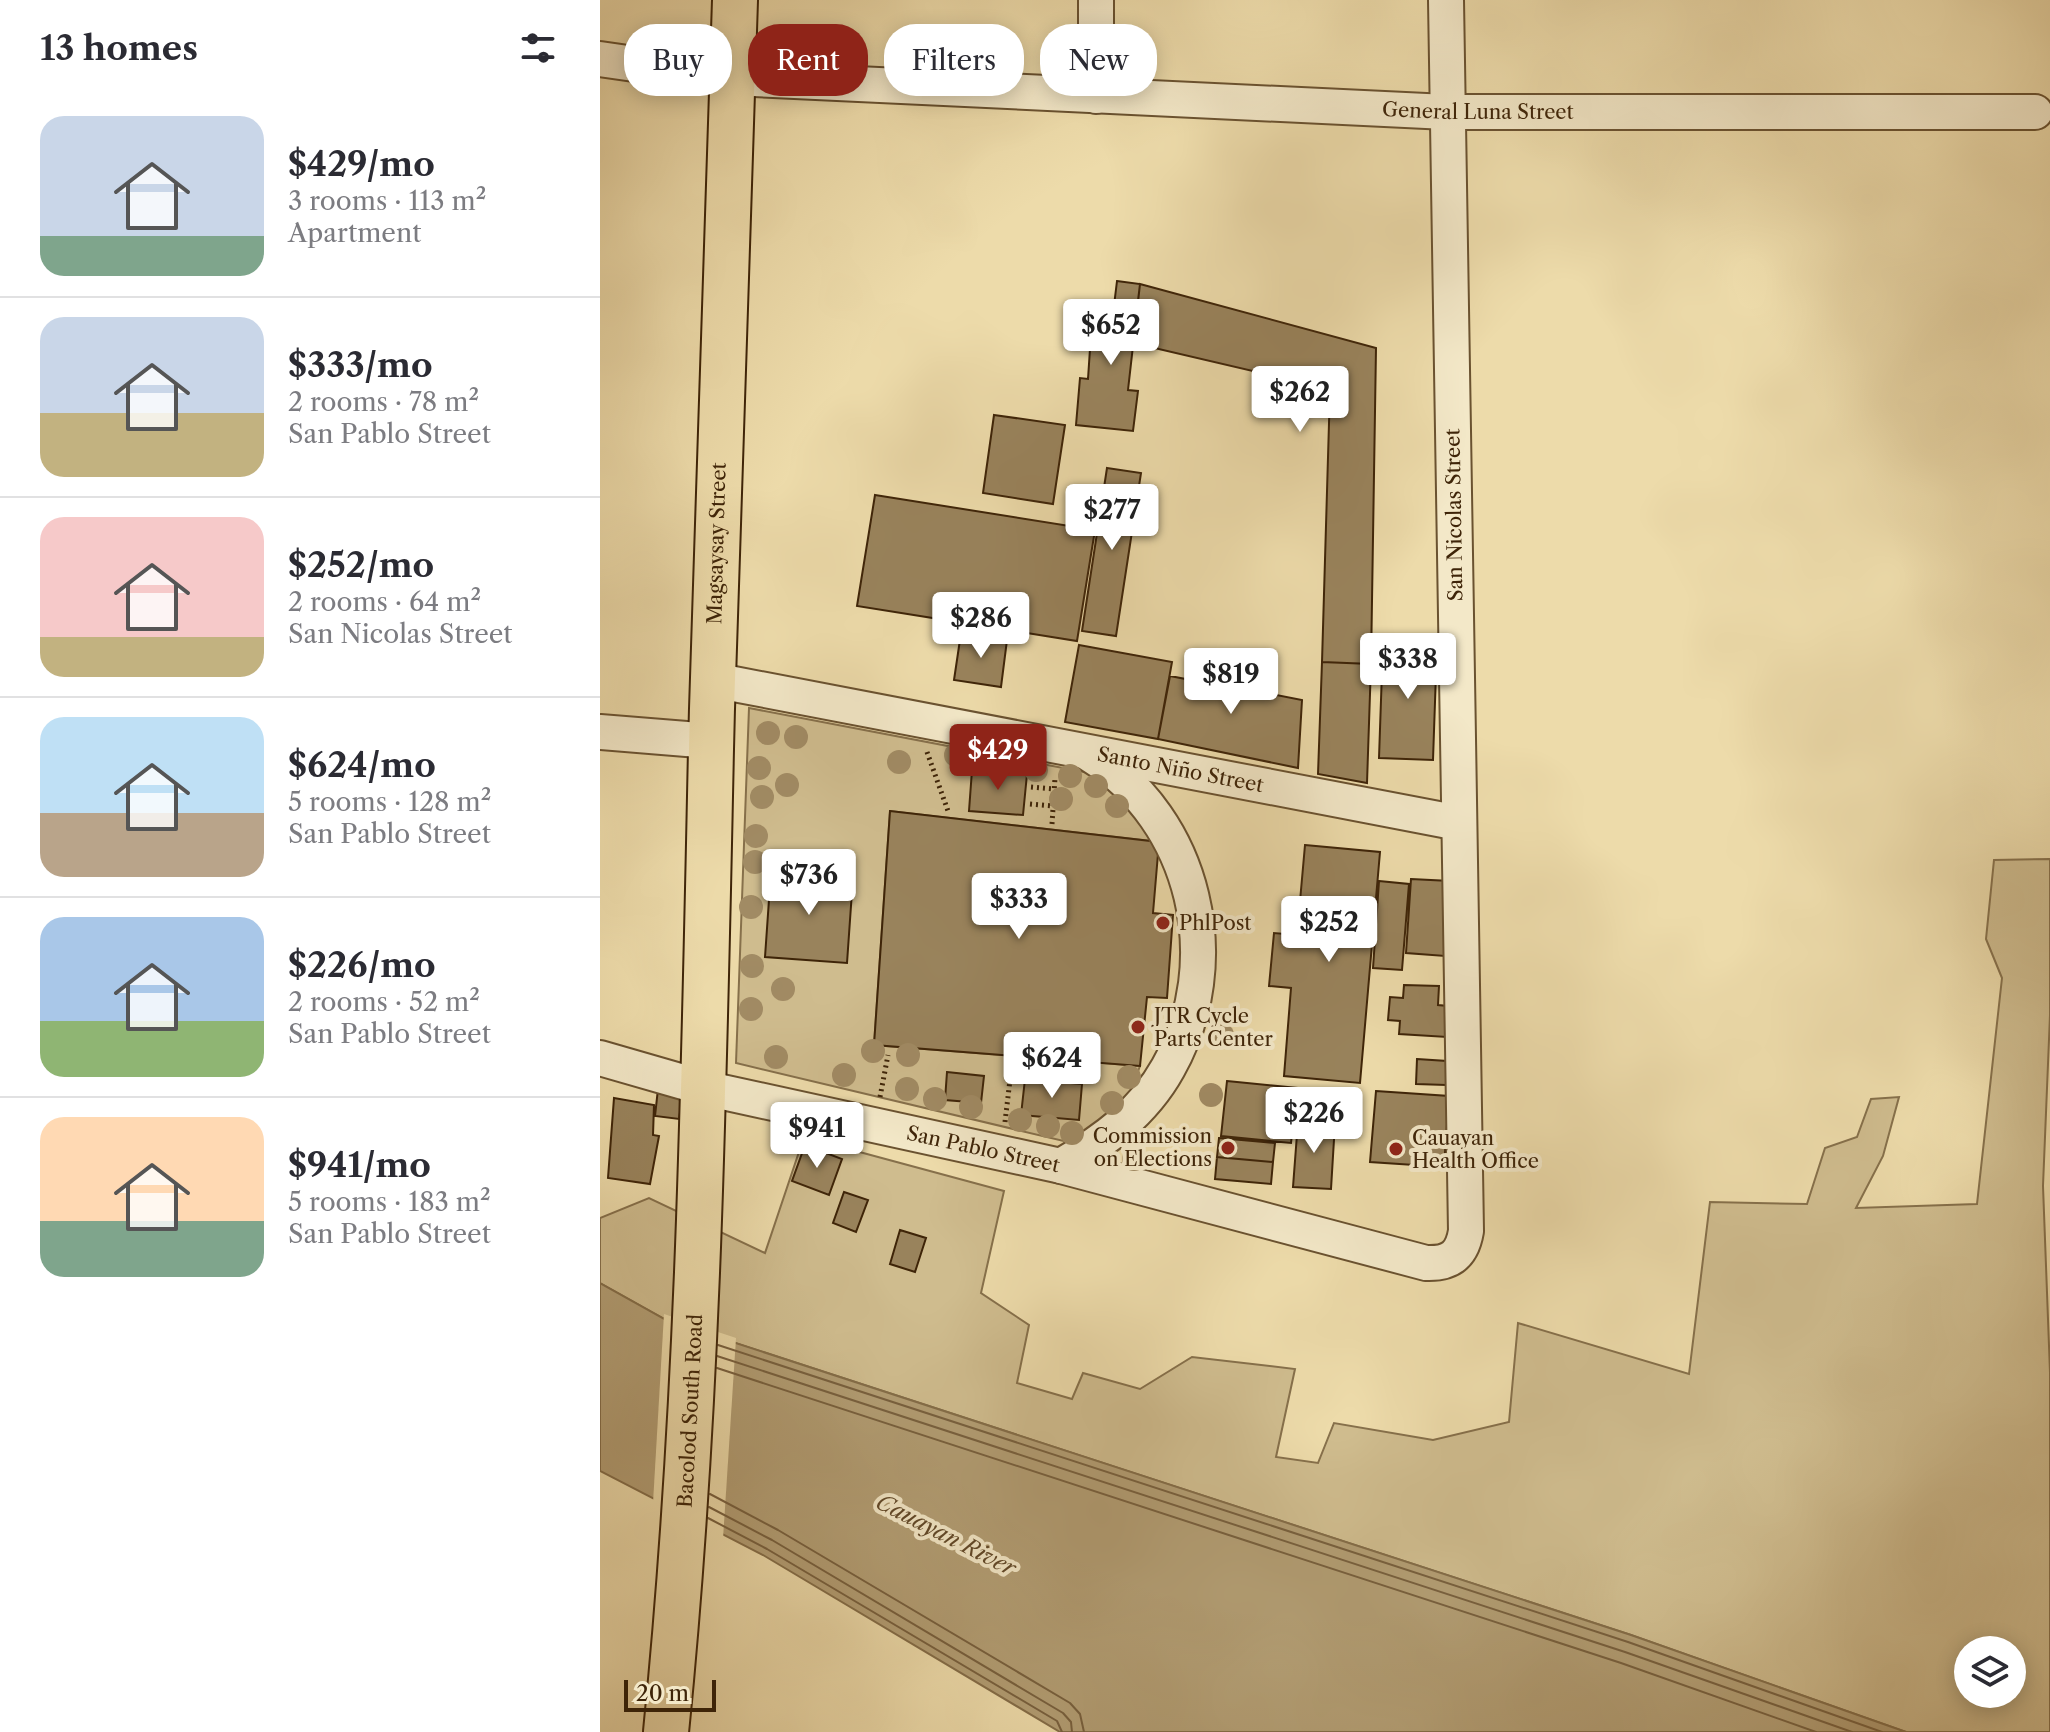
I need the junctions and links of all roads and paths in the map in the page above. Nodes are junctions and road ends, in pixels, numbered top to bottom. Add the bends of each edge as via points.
1 (735, 0) edge
2 (1096, 0) edge
3 (1446, 0) edge
4 (1096, 24) edge
5 (600, 59) edge
6 (624, 62) edge
7 (732, 78) joint
8 (1040, 93) edge
9 (731, 96) edge
10 (1096, 96) edge
11 (1447, 112) junction
12 (2035, 112) dead end
13 (713, 680) junction
14 (916, 718) junction
15 (600, 732) edge
16 (711, 741) junction
17 (1071, 748) junction
18 (1031, 787) dead end
19 (1054, 789) junction
20 (1030, 804) dead end
21 (1053, 806) junction
22 (948, 811) dead end
23 (1459, 823) junction
24 (1052, 824) dead end
25 (888, 1055) dead end
26 (600, 1058) edge
27 (1012, 1063) dead end
28 (704, 1088) junction
29 (875, 1125) junction
30 (1001, 1153) junction
31 (1061, 1166) junction
32 (1447, 1261) joint
33 (666, 1732) edge

1 - 7 highway, Magsaysay Street
2 - 4 street
3 - 11 street, San Nicolas Street
5 - 6 street
7 - 8 street, General Luna Street
9 - 13 highway, Magsaysay Street
10 - 11 street, General Luna Street
11 - 12 street, General Luna Street
11 - 23 street, San Nicolas Street
13 - 14 street, Santo Niño Street
13 - 16 highway, Magsaysay Street
14 - 17 street, Santo Niño Street
14 - 22 path
15 - 16 street
16 - 28 highway, Magsaysay Street
17 - 19 path
17 - 23 street, Santo Niño Street
17 - 31 street via 1114,769 1162,822 1191,890 1198,963 1194,1000 1168,1068 1122,1126
18 - 19 path
19 - 21 path
20 - 21 path
21 - 24 path
23 - 32 street, San Nicolas Street via 1466,1231 1463,1247
25 - 29 path
26 - 28 street, San Pablo Street
27 - 30 path
28 - 29 street, San Pablo Street
28 - 33 highway, Bacolod South Road via 699,1263
29 - 30 street, San Pablo Street
30 - 31 street, San Pablo Street
31 - 32 street, San Pablo Street via 1426,1263

